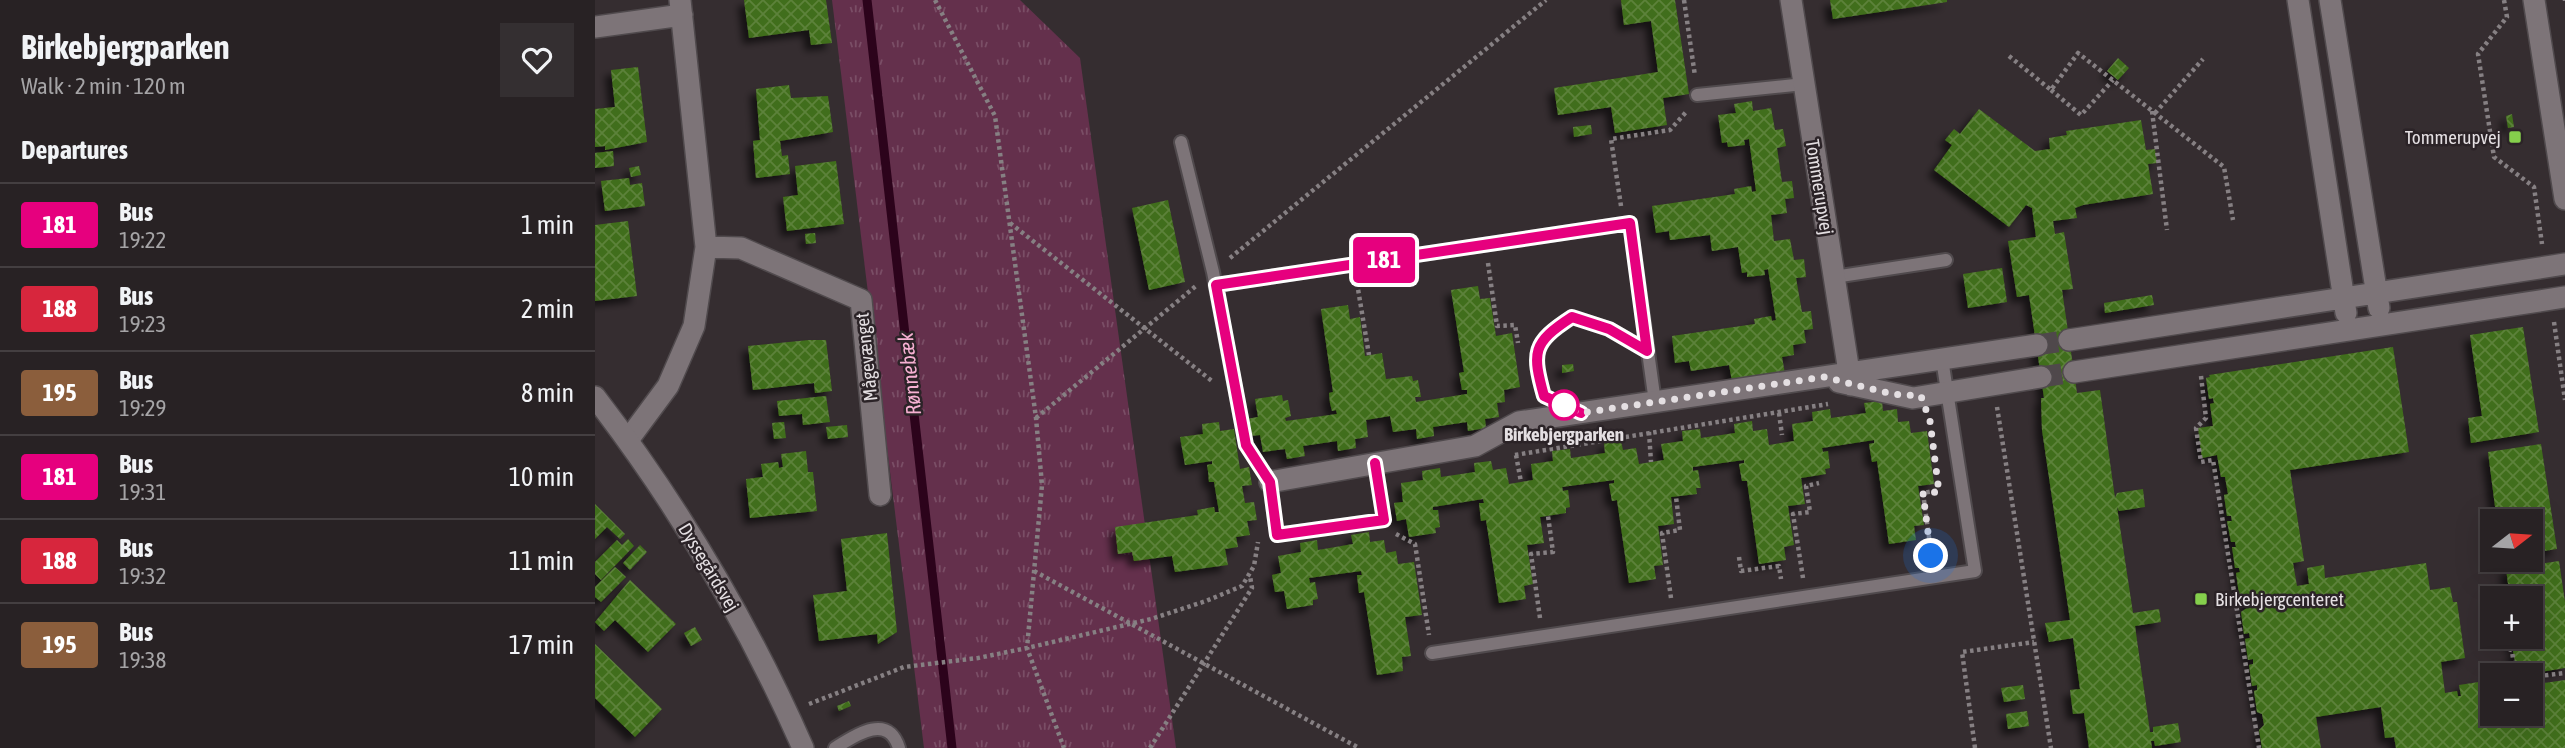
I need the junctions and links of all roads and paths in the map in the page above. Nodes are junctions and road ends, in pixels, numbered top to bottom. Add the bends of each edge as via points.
1 (935, 0) edge
2 (1546, 0) edge
3 (1684, 0) edge
4 (1791, 0) edge
5 (2298, 0) edge
6 (2330, 0) edge
7 (2504, 0) edge
8 (2534, 0) edge
9 (681, 8) edge
10 (595, 27) edge
11 (2009, 56) dead end
12 (2203, 59) dead end
13 (2113, 80) junction
14 (1804, 83) junction
15 (2051, 90) junction
16 (1697, 95) junction
17 (2153, 112) junction
18 (1181, 142) dead end
19 (2565, 199) edge
20 (2233, 220) dead end
21 (1010, 223) junction
22 (1623, 224) junction
23 (2167, 230) dead end
24 (1485, 245) junction
25 (706, 247) junction
26 (1946, 260) dead end
27 (1354, 264) junction
28 (2555, 266) edge
29 (1834, 277) junction
30 (1214, 279) junction
31 (2376, 294) junction
32 (2558, 298) edge
33 (2344, 299) junction
34 (2381, 324) junction
35 (1145, 329) junction
36 (2349, 329) junction
37 (2069, 340) tunnel mouth
38 (2036, 345) tunnel mouth
39 (1647, 351) junction
40 (2200, 352) junction
41 (1369, 355) dead end
42 (1942, 359) junction
43 (1535, 363) junction
44 (2074, 372) tunnel mouth
45 (2041, 377) tunnel mouth
46 (1850, 379) junction
47 (1994, 385) junction
48 (1947, 392) junction
49 (595, 397) edge
50 (2565, 400) edge
51 (1237, 401) junction
52 (1650, 403) junction
53 (1581, 413) junction
54 (1036, 418) junction
55 (1649, 433) junction
56 (628, 440) junction
57 (1475, 446) junction
58 (1516, 454) junction
59 (1651, 462) dead end
60 (1375, 463) junction
61 (1938, 480) dead end
62 (1270, 482) junction
63 (1521, 482) dead end
64 (1819, 483) dead end
65 (880, 495) dead end
66 (1676, 496) dead end
67 (1548, 516) dead end
68 (1394, 522) dead end
69 (1261, 530) dead end
70 (1739, 557) dead end
71 (1034, 570) junction
72 (1249, 574) junction
73 (1934, 577) junction
74 (1806, 597) junction
75 (1784, 600) junction
76 (1674, 617) junction
77 (1129, 624) junction
78 (1543, 636) junction
79 (2034, 642) junction
80 (1027, 648) junction
81 (1432, 653) joint
82 (1204, 665) junction
83 (2565, 673) edge
84 (2543, 676) edge
85 (808, 705) dead end
86 (803, 748) edge
87 (835, 748) edge
88 (899, 748) edge
89 (1064, 748) edge
90 (1150, 748) edge
91 (1359, 748) edge
92 (1975, 748) edge
93 (2051, 748) edge
94 (2259, 748) edge

1 - 21 path via 995,116
2 - 30 path
3 - 16 path
4 - 14 street, Tommerupvej
5 - 33 street
6 - 31 street
7 - 28 path via 2507,17 2478,54 2494,156 2534,187
8 - 19 street
9 - 10 street
9 - 25 street
11 - 15 path
12 - 17 path
13 - 15 path via 2081,115
13 - 15 path via 2078,53
13 - 17 path
14 - 16 lane
14 - 29 street, Tommerupvej
16 - 22 path via 1670,130 1611,139
17 - 20 path via 2224,167
17 - 23 path
18 - 30 lane
21 - 35 path
21 - 54 path
22 - 24 lane
22 - 39 lane via 1630,223
24 - 27 lane
24 - 43 path via 1497,326 1515,325 1522,362
25 - 56 street via 694,326 668,386
25 - 65 street, Mågevænget via 741,248 860,300
26 - 29 lane
27 - 30 lane
27 - 41 path
28 - 31 street
29 - 46 street, Tommerupvej
30 - 35 path
30 - 51 lane
31 - 33 street
31 - 34 street
32 - 34 street
32 - 50 path
33 - 36 street
33 - 37 street
34 - 36 street
35 - 51 path
35 - 54 path
36 - 40 street
38 - 42 street
39 - 43 lane via 1609,329 1572,317 1545,335
39 - 52 lane
40 - 44 street
40 - 94 path via 2206,418 2196,428 2201,462 2213,460
42 - 46 street
42 - 48 lane
43 - 53 lane via 1544,396
45 - 47 street
46 - 48 street via 1913,398
46 - 52 street via 1824,377
46 - 55 path via 1851,401
47 - 48 street
47 - 79 path
48 - 73 lane via 1975,571
49 - 56 street, Dyssegårdsvej
51 - 62 lane via 1246,445
52 - 53 street
52 - 55 path
53 - 57 street via 1519,422
54 - 71 path via 1042,485
55 - 58 path
55 - 59 path
56 - 86 street, Dyssegårdsvej via 740,617
57 - 58 path via 1500,457
57 - 60 street
58 - 63 path
60 - 62 street
60 - 62 lane via 1384,520 1277,535
61 - 73 path via 1939,492 1923,493
64 - 74 path via 1806,486 1810,512 1793,514
66 - 76 path via 1680,530 1662,533
67 - 78 path via 1553,552 1531,554
68 - 81 path via 1396,534 1415,544
69 - 72 path
70 - 75 path via 1741,572 1779,566
71 - 77 path
71 - 80 path
72 - 77 path via 1242,586
72 - 82 path via 1252,587
73 - 74 lane
74 - 75 lane
75 - 76 lane
76 - 78 lane
77 - 80 path
77 - 82 path
78 - 81 lane
79 - 92 path via 1962,652
79 - 93 path
80 - 85 path via 904,667
80 - 89 path
82 - 90 path
82 - 91 path
83 - 84 path
87 - 88 lane via 865,729 883,730

